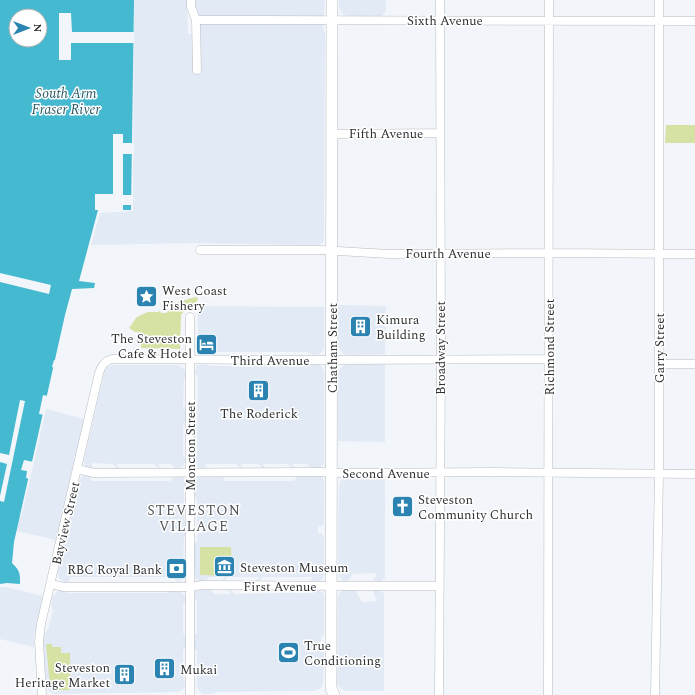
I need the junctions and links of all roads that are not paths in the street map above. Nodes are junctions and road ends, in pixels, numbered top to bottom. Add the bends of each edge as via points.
1 (191, 0) edge
2 (332, 0) edge
3 (440, 0) edge
4 (550, 0) edge
5 (659, 0) edge
6 (196, 20) junction
7 (332, 20) junction
8 (440, 21) junction
9 (550, 21) junction
10 (658, 21) junction
11 (695, 21) edge
12 (197, 70) dead end
13 (440, 133) junction
14 (332, 134) junction
15 (200, 250) dead end
16 (332, 250) junction
17 (440, 253) junction
18 (549, 253) junction
19 (658, 254) junction
20 (695, 254) edge
21 (190, 317) dead end
22 (112, 359) joint
23 (441, 359) junction
24 (549, 359) junction
25 (190, 360) junction
26 (332, 360) junction
27 (659, 364) junction
28 (695, 364) edge
29 (77, 469) junction
30 (190, 472) junction
31 (332, 472) junction
32 (440, 473) junction
33 (548, 473) junction
34 (659, 474) junction
35 (695, 474) edge
36 (51, 584) junction
37 (331, 586) junction
38 (439, 586) junction
39 (190, 587) junction
40 (42, 695) edge
41 (190, 695) edge
42 (334, 695) edge
43 (438, 695) edge
44 (548, 695) edge
45 (655, 695) edge

1 - 6 street
2 - 7 street, Chatham Street
3 - 8 street, Broadway Street
4 - 9 street, Richmond Street
5 - 10 street, Garry Street
6 - 7 street, Sixth Avenue
6 - 12 street
7 - 8 street, Sixth Avenue
7 - 14 street, Chatham Street
8 - 9 street, Sixth Avenue
8 - 13 street, Broadway Street
9 - 10 street, Sixth Avenue
9 - 18 street, Richmond Street
10 - 11 street, Sixth Avenue
10 - 19 street, Garry Street
13 - 14 street, Fifth Avenue
13 - 17 street, Broadway Street
14 - 16 street, Chatham Street
15 - 16 street, Fourth Avenue
16 - 17 street, Fourth Avenue via 389,254
16 - 26 street, Chatham Street
17 - 18 street, Fourth Avenue
17 - 23 street, Broadway Street
18 - 19 street, Fourth Avenue
18 - 24 street, Richmond Street
19 - 20 street, Fourth Avenue
19 - 27 street, Garry Street
21 - 25 street, Moncton Street
22 - 25 street, Third Avenue
22 - 29 street, Bayview Street via 107,360 100,368
23 - 24 street, Third Avenue
23 - 26 street, Third Avenue
23 - 32 street, Broadway Street
24 - 33 street, Richmond Street
25 - 26 street, Third Avenue
25 - 30 street, Moncton Street
26 - 31 street, Chatham Street
27 - 28 street
27 - 34 street, Garry Street
29 - 30 street, Second Avenue via 94,473
29 - 36 street, Bayview Street
30 - 31 street, Second Avenue
30 - 39 street, Moncton Street
31 - 32 street, Second Avenue
31 - 37 street, Chatham Street
32 - 33 street, Second Avenue
32 - 38 street, Broadway Street
33 - 34 street, Second Avenue
33 - 44 street, Richmond Street
34 - 35 street, Second Avenue
34 - 45 street, Garry Street
36 - 39 street, First Avenue via 64,587
36 - 40 street, Bayview Street via 39,641
37 - 38 street, First Avenue
37 - 39 street, First Avenue
37 - 42 street, Chatham Street via 331,688
38 - 43 street, Broadway Street
39 - 41 street, Moncton Street

